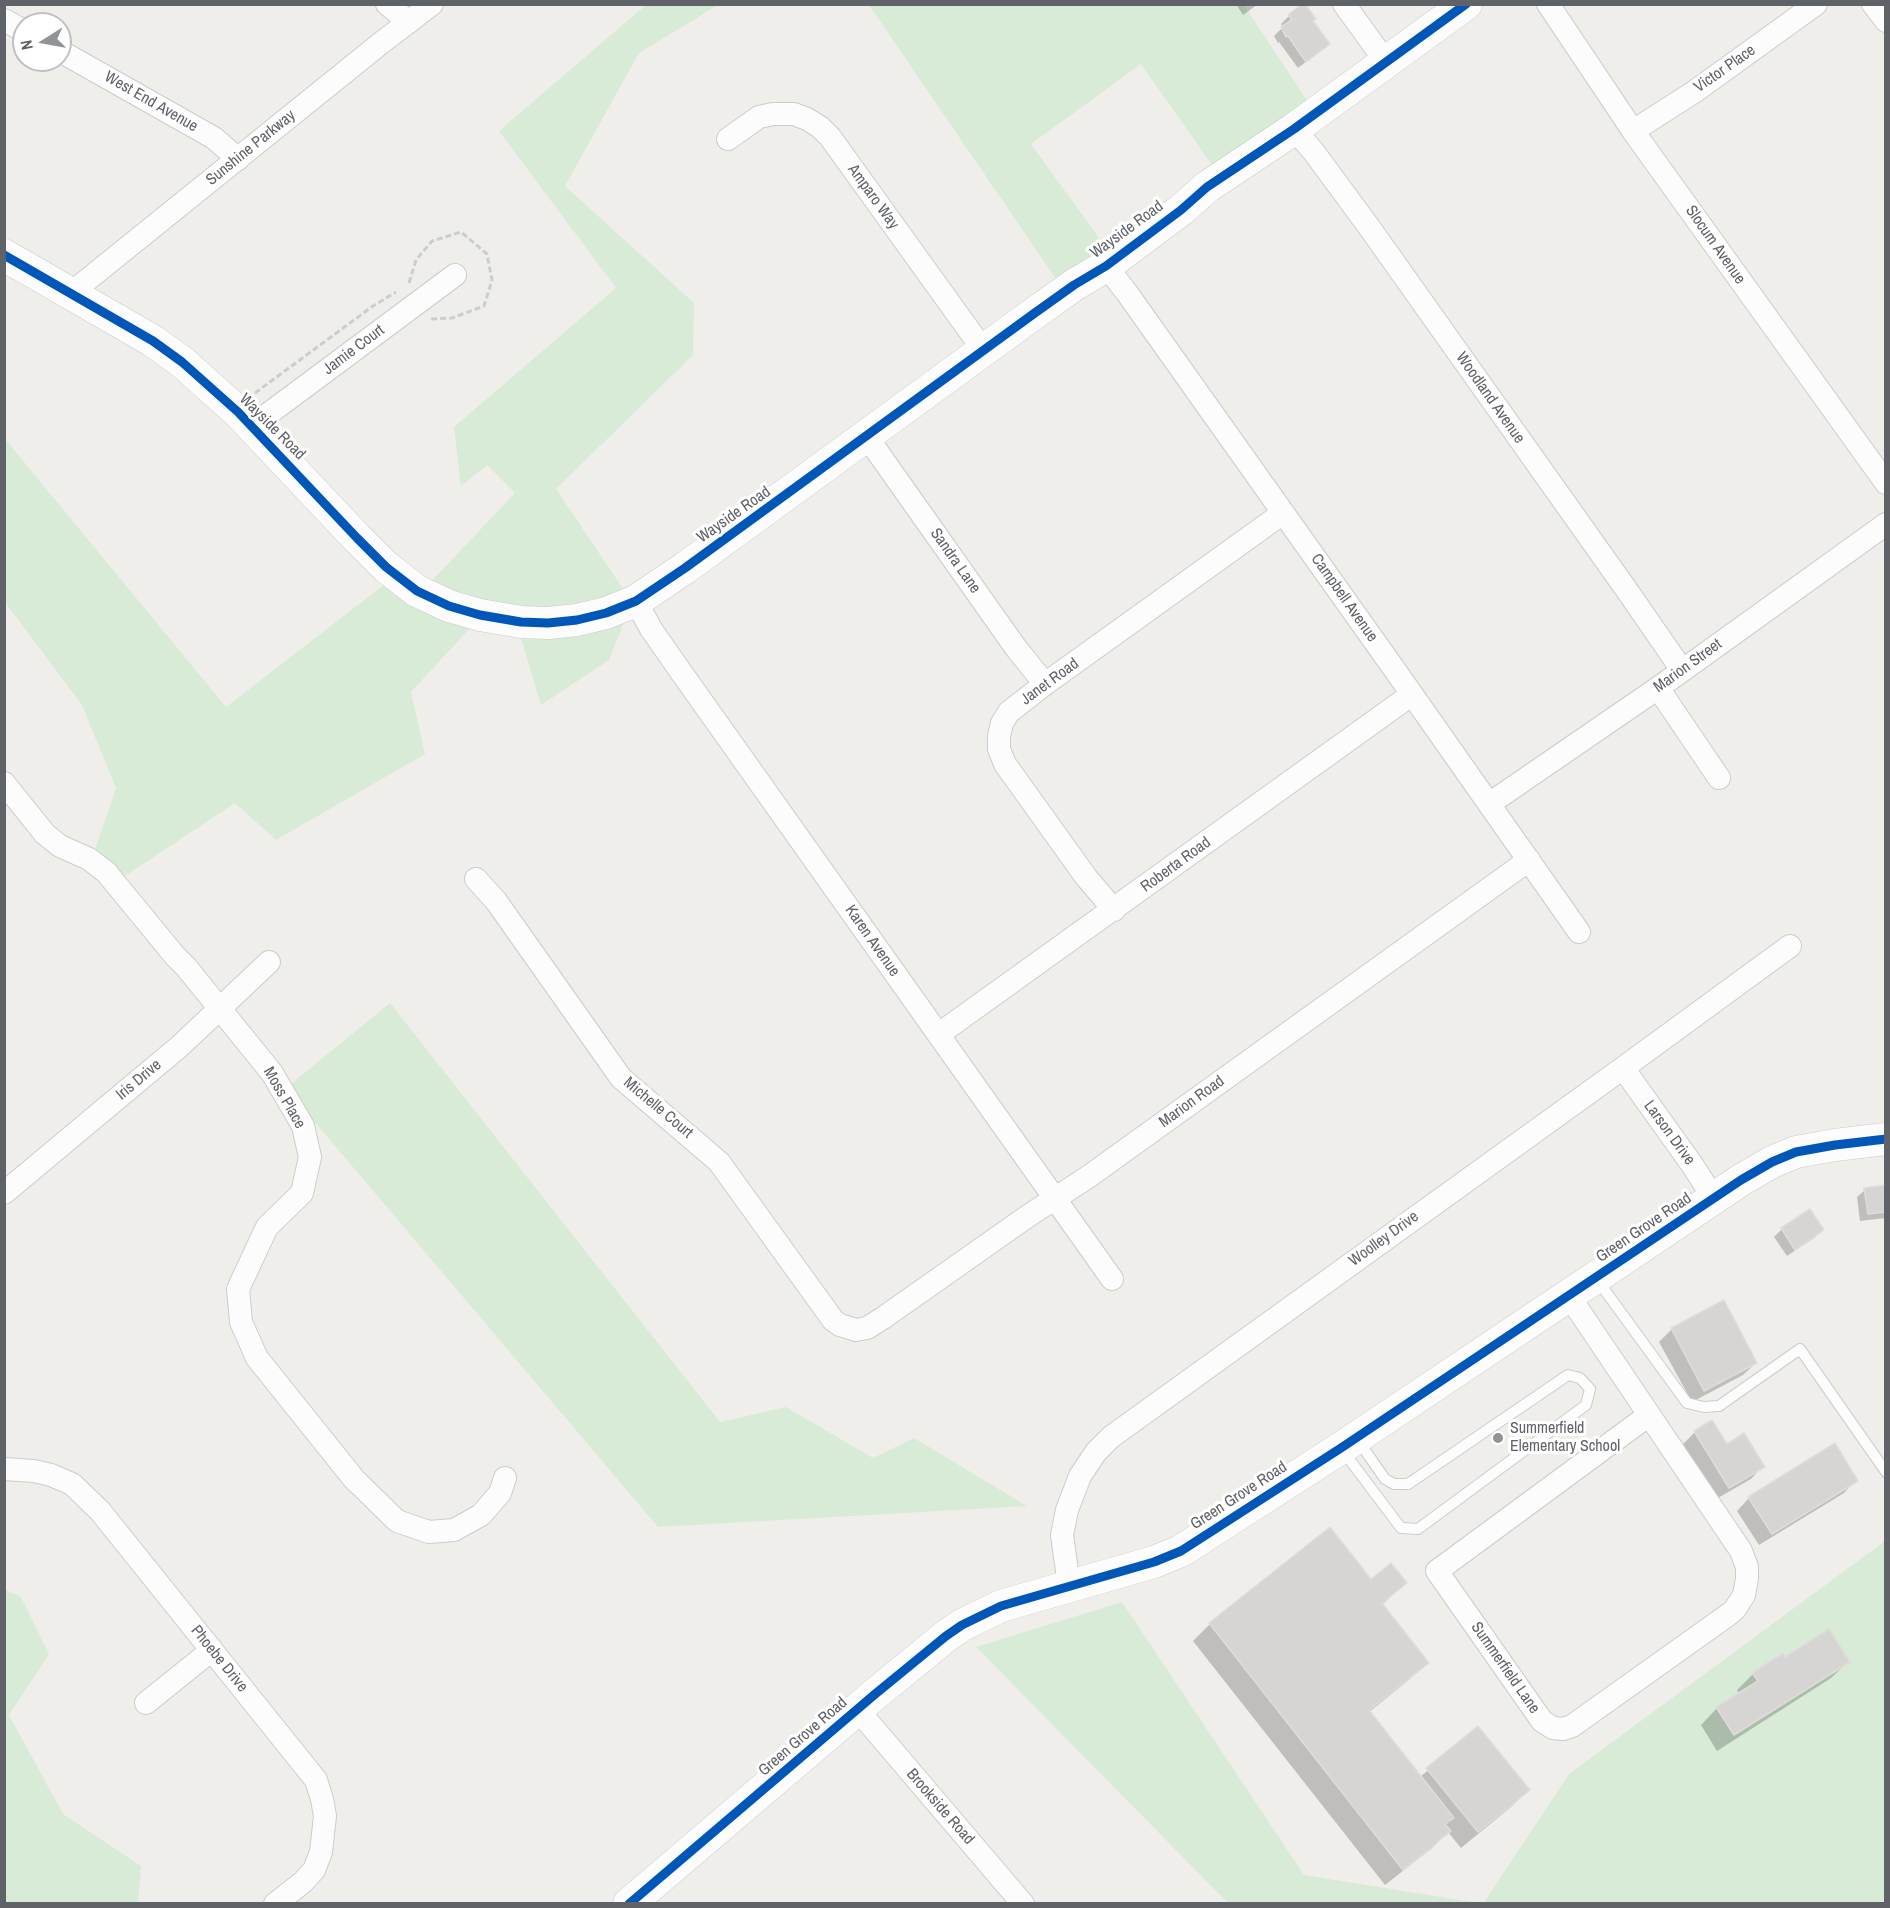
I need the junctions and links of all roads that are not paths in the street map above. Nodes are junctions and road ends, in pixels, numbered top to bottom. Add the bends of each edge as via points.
1 (387, 4) edge
2 (432, 4) edge
3 (1344, 4) edge
4 (1466, 4) edge
5 (1548, 4) edge
6 (1816, 4) edge
7 (1874, 4) edge
8 (1886, 21) edge
9 (410, 22) junction
10 (72, 58) edge
11 (1386, 62) junction
12 (1294, 129) junction
13 (1633, 131) junction
14 (728, 139) dead end
15 (238, 159) junction
16 (4, 255) edge
17 (1106, 266) junction
18 (455, 274) dead end
19 (71, 293) junction
20 (984, 351) junction
21 (252, 426) junction
22 (867, 437) junction
23 (1886, 483) edge
24 (1283, 513) junction
25 (1886, 524) edge
26 (636, 601) junction
27 (1682, 670) junction
28 (1046, 684) junction
29 (1658, 688) junction
30 (1412, 695) junction
31 (1719, 778) dead end
32 (4, 783) edge
33 (1489, 804) junction
34 (1528, 860) junction
35 (476, 879) dead end
36 (1114, 910) junction
37 (1579, 932) dead end
38 (1790, 946) dead end
39 (269, 962) dead end
40 (220, 1008) junction
41 (939, 1034) junction
42 (1623, 1068) junction
43 (1886, 1139) edge
44 (4, 1193) edge
45 (1055, 1198) junction
46 (1714, 1199) junction
47 (1596, 1278) junction
48 (1112, 1279) dead end
49 (1569, 1296) junction
50 (848, 1329) joint
51 (1649, 1415) junction
52 (1349, 1443) junction
53 (4, 1469) edge
54 (1886, 1472) edge
55 (505, 1478) dead end
56 (1069, 1585) junction
57 (212, 1650) junction
58 (147, 1703) dead end
59 (858, 1709) junction
60 (275, 1904) edge
61 (629, 1904) edge
62 (1023, 1904) edge

1 - 9 street
2 - 9 street, Sunshine Parkway
3 - 11 street
4 - 11 street, Wayside Road
5 - 13 street, Slocum Avenue
6 - 13 street, Victor Place
7 - 8 street
9 - 15 street, Sunshine Parkway
10 - 15 street, West End Avenue via 214,138
11 - 12 street, Wayside Road
12 - 17 street, Wayside Road via 1207,187
12 - 27 street, Woodland Avenue via 1369,227
13 - 23 street, Slocum Avenue
14 - 20 street, Amparo Way via 759,117 773,114 794,114 820,127
15 - 19 street, Sunshine Parkway
16 - 19 street, Wayside Road
17 - 20 street, Wayside Road
17 - 24 street, Campbell Avenue
18 - 21 street, Jamie Court
19 - 21 street, Wayside Road via 182,362
20 - 22 street, Wayside Road
21 - 26 street, Wayside Road via 386,567 433,599 480,615 548,623 606,613
22 - 26 street, Wayside Road
22 - 28 street, Sandra Lane via 1016,648
24 - 28 street, Janet Road
24 - 30 street, Campbell Avenue
25 - 27 street, Marion Street
26 - 41 street, Karen Avenue via 669,655
27 - 29 street, Marion Street
28 - 36 street, Janet Road via 1009,712 1002,723 999,749 1086,877
29 - 31 street
29 - 33 street, Marion Street
30 - 33 street, Campbell Avenue
30 - 36 street, Roberta Road
32 - 40 street, Moss Place via 45,834 105,872
33 - 34 street, Campbell Avenue
34 - 37 street, Campbell Avenue
34 - 45 street, Marion Road
35 - 50 street, Michelle Court via 496,901 621,1078 719,1162 821,1306 832,1320
36 - 41 street, Roberta Road
38 - 42 street, Woolley Drive
39 - 40 street, Iris Drive
40 - 44 street, Iris Drive
40 - 55 street, Moss Place via 272,1073 303,1126 310,1157 302,1192 267,1227 238,1289 240,1323 257,1358 354,1479 397,1521 429,1532 454,1530 481,1515 500,1493
41 - 45 street, Karen Avenue
42 - 46 street, Larson Drive
42 - 56 street, Woolley Drive via 1111,1437 1080,1476 1067,1510 1062,1535
43 - 46 street, Green Grove Road via 1785,1156
45 - 48 street, Karen Avenue
45 - 50 street, Marion Road via 884,1318 867,1328
46 - 47 street, Green Grove Road
47 - 49 street, Green Grove Road
47 - 54 lane via 1687,1403 1719,1406 1800,1350
49 - 51 street, Summerfield Lane
49 - 52 street, Green Grove Road
51 - 51 street, Summerfield Lane via 1437,1571 1542,1721 1553,1728 1572,1726 1728,1615 1744,1595 1747,1567 1741,1551
52 - 52 lane via 1401,1528 1418,1529 1586,1405 1590,1389 1580,1378 1568,1375 1408,1484 1384,1479
52 - 56 street, Green Grove Road via 1181,1551
53 - 57 street, Phoebe Drive via 34,1471 72,1484 100,1511
56 - 59 street, Green Grove Road via 1001,1606 962,1625
57 - 58 street
57 - 60 street, Phoebe Drive via 316,1780 322,1799 324,1836 314,1870
59 - 61 street, Green Grove Road
59 - 62 street, Brookside Road

